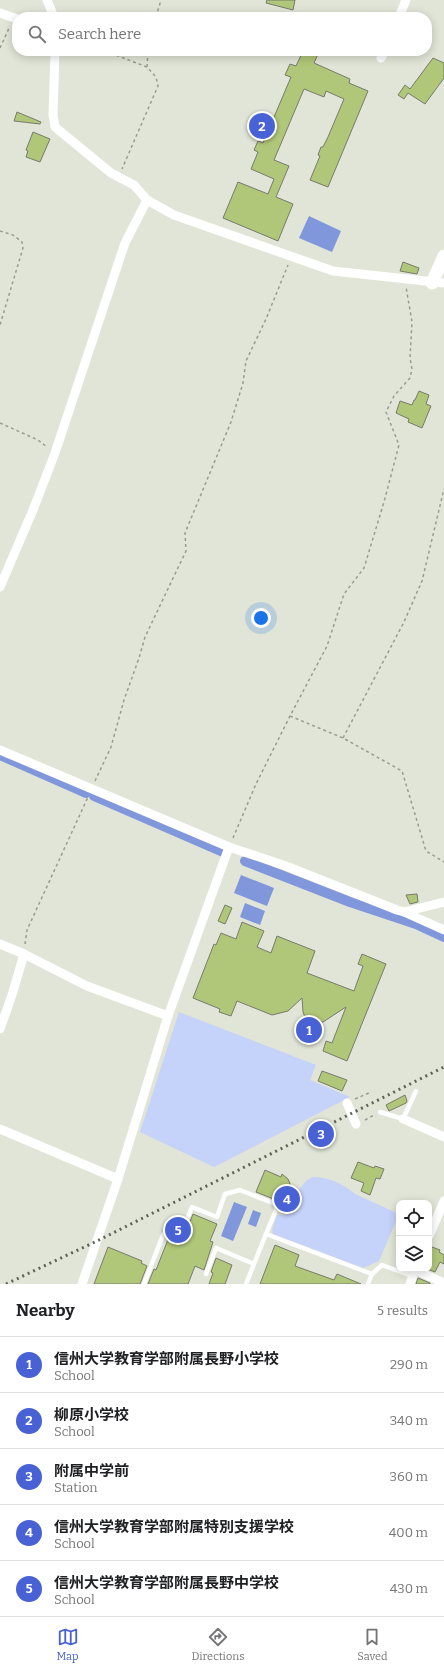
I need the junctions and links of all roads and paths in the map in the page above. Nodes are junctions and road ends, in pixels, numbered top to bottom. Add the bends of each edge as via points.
1 (47, 0) edge
2 (161, 0) edge
3 (406, 0) edge
4 (52, 12) edge
5 (157, 12) edge
6 (401, 12) edge
7 (0, 14) edge
8 (12, 17) edge
9 (12, 24) edge
10 (0, 48) edge
11 (55, 56) edge
12 (118, 56) edge
13 (148, 56) edge
14 (147, 67) junction
15 (118, 177) junction
16 (147, 200) junction
17 (0, 231) edge
18 (292, 256) junction
19 (444, 256) edge
20 (405, 280) junction
21 (438, 283) edge
22 (0, 325) edge
23 (0, 423) edge
24 (55, 453) junction
25 (444, 489) edge
26 (0, 587) edge
27 (290, 716) junction
28 (342, 738) junction
29 (0, 750) edge
30 (92, 788) junction
31 (229, 847) junction
32 (444, 862) edge
33 (444, 902) edge
34 (404, 912) junction
35 (444, 930) edge
36 (0, 944) edge
37 (24, 954) junction
38 (168, 1016) junction
39 (0, 1029) edge
40 (416, 1091) dead end
41 (372, 1092) dead end
42 (347, 1103) joint
43 (380, 1112) joint
44 (403, 1119) junction
45 (356, 1124) joint
46 (0, 1129) edge
47 (444, 1136) edge
48 (118, 1179) junction
49 (444, 1201) edge
50 (432, 1229) edge
51 (266, 1234) junction
52 (254, 1264) junction
53 (206, 1274) dead end
54 (372, 1274) junction
55 (413, 1275) edge
56 (443, 1280) edge
57 (82, 1284) edge
58 (144, 1284) edge
59 (246, 1284) edge
60 (368, 1284) edge

1 - 4 street
2 - 5 path
3 - 6 street
7 - 8 street
9 - 10 path
11 - 15 street via 55,127
12 - 14 path
13 - 14 path
14 - 15 path via 156,77 158,86
15 - 16 street via 134,185
16 - 18 street via 174,215
16 - 24 street via 126,243
17 - 22 path via 13,235 22,242 23,248
18 - 20 street via 333,271
18 - 30 path via 246,361 243,383 231,422 185,534 186,551 145,637 111,747
19 - 21 street
20 - 21 street
20 - 27 path via 412,322 412,369 410,378 394,396 386,412 399,445 384,502 364,568 344,594 327,646
23 - 24 path via 38,440
24 - 26 street
25 - 28 path via 422,581 404,622
27 - 28 path
27 - 31 path via 256,784
28 - 32 path via 402,771 426,851
29 - 30 street
30 - 31 street
30 - 37 path via 27,930
31 - 34 street via 286,866
31 - 38 street
33 - 34 street
34 - 35 street
36 - 37 street
37 - 38 street via 87,986
37 - 39 street
38 - 48 street
40 - 44 lane
41 - 42 path
42 - 45 street
43 - 44 lane
43 - 45 path
44 - 47 street
46 - 48 street
48 - 57 street
49 - 50 street
51 - 52 lane
51 - 54 lane
51 - 58 lane via 278,1205 240,1190 225,1194 217,1217 192,1207 181,1234 169,1229 163,1234
52 - 53 lane via 216,1248
52 - 59 lane
54 - 55 lane via 382,1265
54 - 60 lane
55 - 56 street

